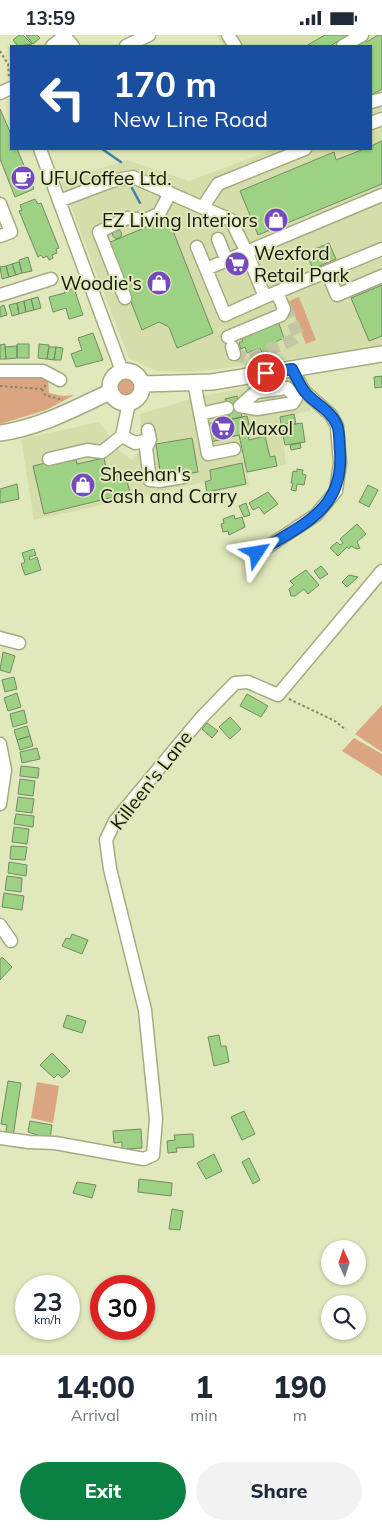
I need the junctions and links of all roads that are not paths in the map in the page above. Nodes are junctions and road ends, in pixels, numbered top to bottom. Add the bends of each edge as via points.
1 (149, 35) edge
2 (362, 35) edge
3 (68, 39) edge
4 (54, 45) edge
5 (128, 45) edge
6 (345, 45) edge
7 (40, 150) edge
8 (303, 150) edge
9 (170, 193) junction
10 (382, 195) edge
11 (59, 201) junction
12 (0, 204) edge
13 (203, 207) junction
14 (0, 236) edge
15 (218, 239) dead end
16 (197, 247) dead end
17 (382, 249) edge
18 (247, 253) junction
19 (227, 261) junction
20 (206, 269) junction
21 (327, 272) junction
22 (382, 276) edge
23 (51, 279) dead end
24 (0, 295) edge
25 (271, 295) junction
26 (125, 298) dead end
27 (231, 346) dead end
28 (382, 354) edge
29 (292, 369) junction
30 (0, 371) edge
31 (122, 371) junction
32 (253, 375) junction
33 (57, 378) road end
34 (194, 382) junction
35 (142, 384) junction
36 (110, 392) junction
37 (256, 392) junction
38 (129, 403) junction
39 (233, 407) junction
40 (200, 414) junction
41 (0, 433) edge
42 (122, 435) junction
43 (234, 449) dead end
44 (49, 459) dead end
45 (183, 477) dead end
46 (257, 553) dead end
47 (382, 571) edge
48 (0, 638) edge
49 (19, 643) dead end
50 (1, 750) edge
51 (0, 803) edge
52 (0, 925) edge
53 (11, 941) dead end
54 (0, 1137) edge

1 - 5 street
2 - 6 street
3 - 4 street
7 - 11 street
8 - 13 street via 218,184
9 - 11 street via 133,177 112,181
9 - 13 street
9 - 26 street via 159,214 145,220 127,218 99,232
10 - 18 street
11 - 31 street
12 - 14 street via 11,232
13 - 18 street via 231,220
15 - 19 street
16 - 20 street
17 - 21 street
18 - 19 street
18 - 25 street
19 - 20 street
20 - 25 street via 225,315
21 - 22 street via 337,295
21 - 25 street
23 - 24 street
25 - 27 street via 284,309 281,315
28 - 29 main road
29 - 32 main road
29 - 46 street via 304,391 331,415 338,426 340,463 336,491 316,515
30 - 33 street via 42,371
31 - 35 main road via 137,375
31 - 36 main road via 110,382
32 - 34 main road
32 - 37 street
34 - 35 main road
34 - 40 street
35 - 38 main road via 141,395
36 - 38 main road via 117,401
36 - 41 main road via 58,416
37 - 39 street
37 - 39 street via 287,387 296,398 294,403 257,409
38 - 42 street
39 - 40 street
40 - 43 street via 208,455
42 - 44 street via 102,452 87,450
42 - 45 street via 135,443 149,435 146,448 150,480
47 - 54 street, Killeen's Lane via 278,695 248,682 235,683 200,718 115,821 106,840 110,869 145,1009 156,1119 153,1155 144,1159
48 - 49 street
50 - 51 street via 5,770
52 - 53 street

